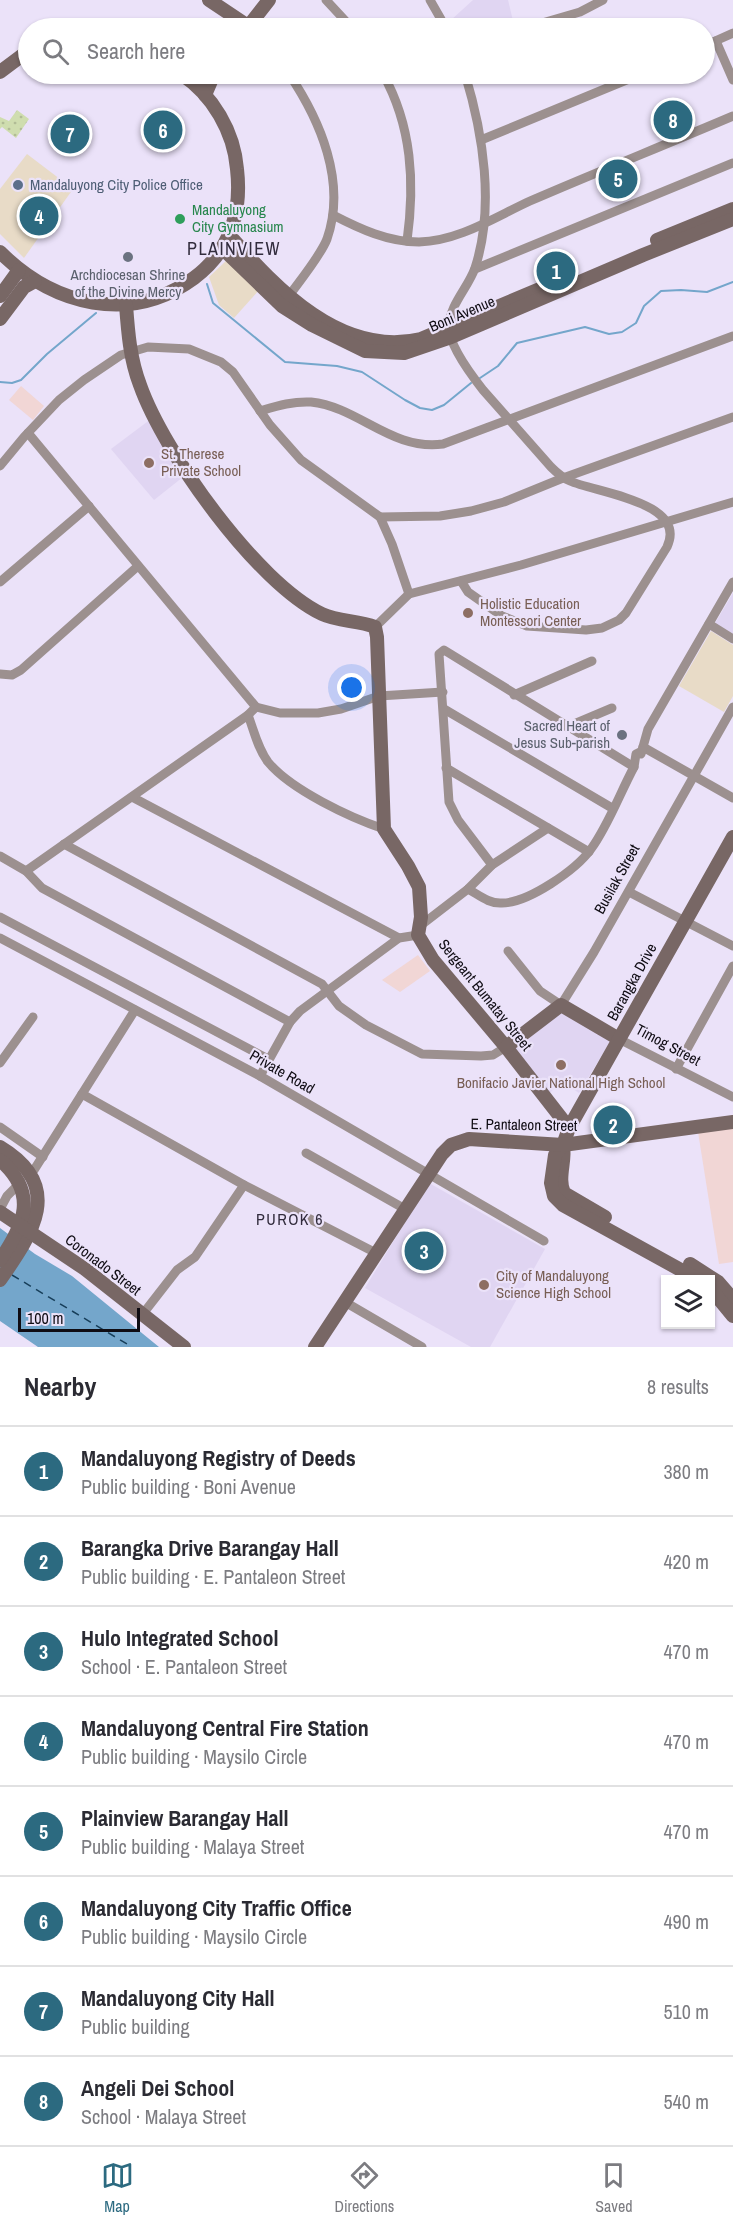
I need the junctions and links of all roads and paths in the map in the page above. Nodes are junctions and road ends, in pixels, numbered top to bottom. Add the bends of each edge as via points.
1 (208, 0) edge
2 (269, 0) edge
3 (279, 0) edge
4 (326, 0) edge
5 (430, 0) edge
6 (603, 0) edge
7 (236, 18) edge
8 (258, 18) edge
9 (262, 18) edge
10 (343, 18) edge
11 (440, 18) edge
12 (559, 18) edge
13 (733, 33) edge
14 (716, 41) joint
15 (18, 58) edge
16 (0, 72) edge
17 (733, 80) edge
18 (192, 84) edge
19 (210, 84) edge
20 (296, 84) edge
21 (388, 84) edge
22 (468, 84) edge
23 (617, 84) edge
24 (205, 95) junction
25 (733, 116) edge
26 (481, 140) junction
27 (733, 163) edge
28 (733, 209) edge
29 (333, 215) junction
30 (733, 219) edge
31 (483, 223) junction
32 (407, 241) junction
33 (226, 242) junction
34 (0, 252) edge
35 (475, 269) junction
36 (19, 270) junction
37 (35, 281) junction
38 (0, 296) edge
39 (285, 301) junction
40 (126, 305) junction
41 (0, 320) edge
42 (450, 333) junction
43 (733, 336) edge
44 (130, 351) junction
45 (260, 411) junction
46 (733, 417) edge
47 (509, 419) junction
48 (28, 433) junction
49 (0, 466) edge
50 (563, 478) junction
51 (733, 502) edge
52 (89, 506) junction
53 (380, 517) junction
54 (666, 520) junction
55 (138, 566) junction
56 (0, 582) edge
57 (461, 582) junction
58 (733, 582) edge
59 (410, 594) junction
60 (709, 624) junction
61 (375, 627) junction
62 (733, 639) edge
63 (592, 661) dead end
64 (0, 674) edge
65 (443, 692) junction
66 (514, 695) junction
67 (380, 696) junction
68 (256, 707) junction
69 (733, 707) edge
70 (612, 708) dead end
71 (444, 709) junction
72 (248, 715) junction
73 (567, 727) junction
74 (643, 749) junction
75 (635, 764) junction
76 (446, 768) junction
77 (694, 776) junction
78 (132, 797) junction
79 (733, 798) edge
80 (612, 808) junction
81 (548, 828) junction
82 (384, 829) junction
83 (733, 837) edge
84 (64, 844) junction
85 (589, 852) junction
86 (0, 856) edge
87 (492, 865) junction
88 (26, 871) junction
89 (468, 890) junction
90 (629, 892) junction
91 (0, 917) edge
92 (685, 922) junction
93 (419, 931) junction
94 (0, 938) edge
95 (399, 938) junction
96 (733, 946) edge
97 (508, 951) dead end
98 (733, 966) edge
99 (328, 990) junction
100 (561, 1005) junction
101 (135, 1010) junction
102 (33, 1017) dead end
103 (290, 1022) junction
104 (620, 1039) junction
105 (506, 1047) junction
106 (267, 1059) junction
107 (0, 1063) edge
108 (676, 1068) junction
109 (260, 1076) junction
110 (82, 1094) junction
111 (733, 1097) edge
112 (733, 1122) edge
113 (0, 1127) edge
114 (569, 1128) junction
115 (562, 1145) junction
116 (0, 1147) edge
117 (306, 1153) dead end
118 (0, 1160) edge
119 (428, 1175) junction
120 (244, 1185) junction
121 (17, 1190) dead end
122 (1, 1208) edge
123 (405, 1209) junction
124 (544, 1241) dead end
125 (378, 1254) junction
126 (0, 1260) edge
127 (690, 1275) edge
128 (0, 1280) edge
129 (715, 1293) edge
130 (733, 1299) edge
131 (345, 1302) junction
132 (142, 1315) junction
133 (733, 1316) edge
134 (184, 1347) edge
135 (315, 1347) edge
136 (422, 1347) edge

1 - 7 main road
2 - 8 main road
3 - 9 main road
4 - 10 street
5 - 11 street
6 - 12 street
13 - 14 street
14 - 17 street
15 - 16 main road
18 - 24 main road
19 - 24 main road
20 - 29 street via 319,126 329,160
21 - 32 street via 397,103 410,159 412,188
22 - 26 street
23 - 26 street
24 - 33 main road via 227,128 237,160 238,201
25 - 31 street
26 - 31 street
27 - 35 street
28 - 42 main road, Boni Avenue
29 - 32 street via 377,236
29 - 39 street via 324,244
30 - 42 main road, Boni Avenue
31 - 32 street via 447,238
31 - 35 street
33 - 39 main road, Boni Avenue
33 - 40 main road via 205,269 178,288 155,300
34 - 36 main road
35 - 42 street via 452,311
36 - 37 main road
36 - 38 main road
37 - 40 main road via 72,298
37 - 41 main road via 24,287
39 - 42 main road, Boni Avenue via 312,325 365,351 404,353
40 - 44 main road
42 - 47 street via 472,376
43 - 47 street
44 - 45 street via 169,347 209,356 233,372
44 - 48 street via 75,386
44 - 61 main road via 140,387 172,450 218,516 253,557 283,586 322,614
45 - 47 street via 292,402 313,402 421,446 443,444
45 - 53 street via 301,460
46 - 50 street
47 - 50 street
48 - 49 street
48 - 52 street
50 - 53 street via 471,511
50 - 54 street via 642,504
51 - 54 street
52 - 55 street
52 - 56 street
53 - 59 street
54 - 57 street
54 - 57 street via 672,531 667,547 626,613 602,628 527,626 502,616 468,592
55 - 64 street via 21,670 12,675
55 - 68 street
57 - 59 street
58 - 60 street
59 - 61 street
60 - 62 street
60 - 74 street via 648,729
61 - 67 main road
63 - 66 street
65 - 66 street via 439,654 444,650
65 - 67 street
65 - 71 street
66 - 73 street
67 - 68 street via 318,713 280,713
67 - 82 main road
68 - 72 street
69 - 77 street, Busilak Street
70 - 73 street
71 - 76 street
71 - 80 street
72 - 78 street
72 - 82 street via 263,753 278,772 319,799
73 - 75 street
74 - 75 street via 636,754
74 - 77 street
75 - 80 street
76 - 81 street
76 - 87 street via 454,814
77 - 79 street
77 - 90 street, Busilak Street
78 - 84 street
78 - 95 street
80 - 85 street
81 - 85 street
81 - 87 street
82 - 93 main road via 419,887
83 - 92 main road, Barangka Drive
84 - 88 street
84 - 99 street via 311,977
85 - 89 street via 536,894 518,901 501,904
86 - 88 street
87 - 89 street
88 - 103 street via 42,888
89 - 93 street
90 - 92 street
90 - 100 street, Busilak Street
91 - 106 street
92 - 96 street
92 - 104 main road, Barangka Drive
93 - 95 street
93 - 105 main road, Sergeant Bumatay Street via 434,960
94 - 101 street, Private Road
95 - 99 street
97 - 100 street, Timog Street via 540,991
98 - 108 street
99 - 103 street
99 - 105 street via 339,1006 366,1025 422,1054 493,1055
100 - 104 main road, Timog Street
100 - 105 main road, Busilak Street
101 - 109 street, Private Road
101 - 110 street
102 - 107 street
103 - 106 street
104 - 108 street, Timog Street
104 - 114 main road, Barangka Drive
105 - 114 main road, Sergeant Bumatay Street
106 - 109 street
108 - 111 street, Timog Street
109 - 119 street, Private Road
110 - 113 street via 38,1166
110 - 120 street
112 - 115 main road, E. Pantaleon Street
114 - 115 main road, Barangka Drive
115 - 119 main road, E. Pantaleon Street via 457,1141
115 - 127 main road, Barangka Drive via 555,1155 551,1183 559,1202
115 - 130 main road, Barangka Drive via 565,1157 561,1187 567,1196 703,1271
116 - 128 main road via 27,1171 36,1187 38,1208 27,1239
117 - 123 street
118 - 126 main road via 21,1185 25,1208 16,1234
119 - 123 main road, E. Pantaleon Street
119 - 124 street, Private Road
120 - 125 street
120 - 132 street via 195,1257 177,1270
121 - 122 street
122 - 132 main road, Coronado Street
123 - 125 main road, E. Pantaleon Street
125 - 131 main road, E. Pantaleon Street
129 - 133 main road
131 - 135 main road, E. Pantaleon Street
131 - 136 street
132 - 134 main road, Coronado Street

